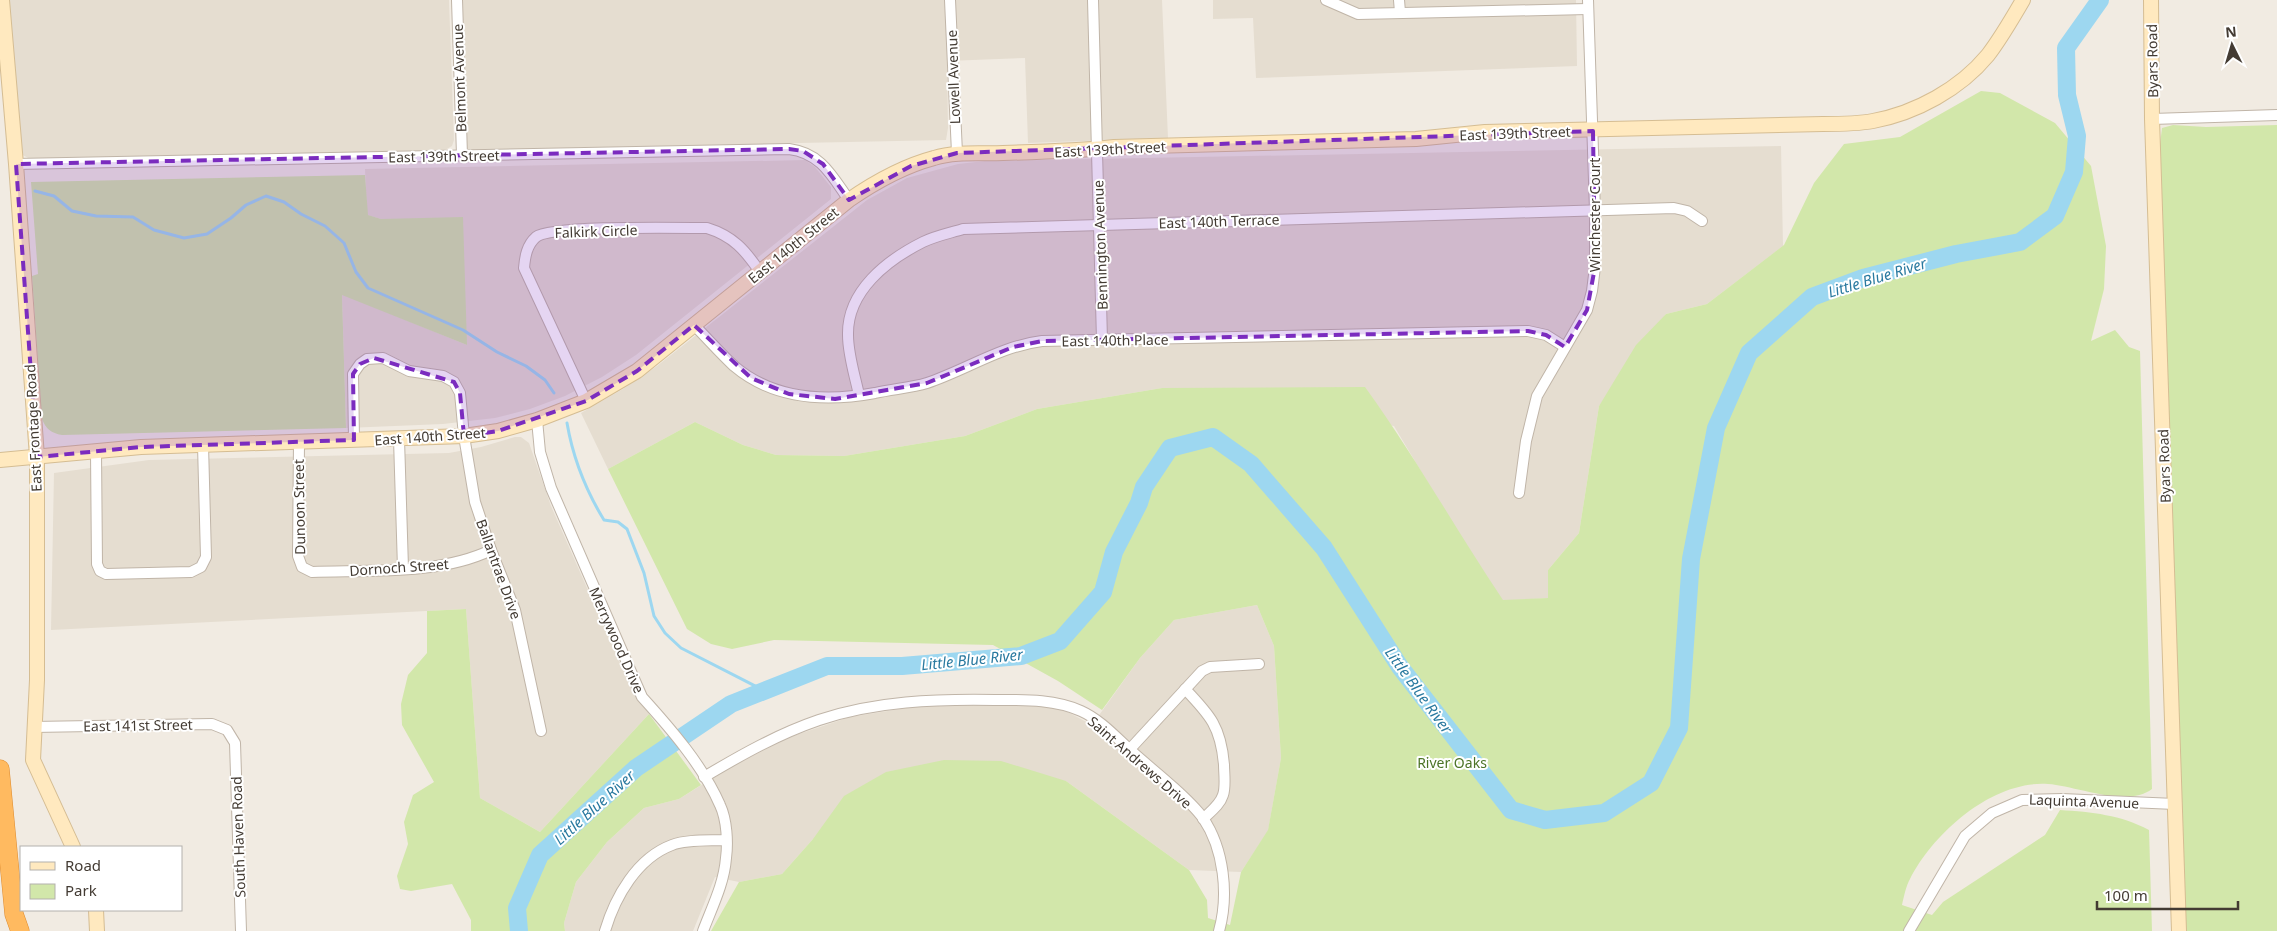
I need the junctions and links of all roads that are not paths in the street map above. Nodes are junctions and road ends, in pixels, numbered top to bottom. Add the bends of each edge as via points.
1 (2, 0) edge
2 (457, 0) edge
3 (950, 0) edge
4 (1093, 0) edge
5 (1326, 0) edge
6 (1399, 0) edge
7 (2023, 0) edge
8 (2151, 0) edge
9 (1588, 5) edge
10 (1400, 12) junction
11 (2277, 115) edge
12 (2152, 119) junction
13 (1593, 131) junction
14 (1097, 149) junction
15 (957, 154) junction
16 (462, 156) junction
17 (16, 164) junction
18 (849, 200) junction
19 (1595, 211) junction
20 (1702, 221) dead end
21 (1099, 225) junction
22 (760, 272) junction
23 (694, 325) junction
24 (1102, 340) junction
25 (1565, 347) junction
26 (859, 396) junction
27 (586, 400) junction
28 (537, 420) junction
29 (464, 436) junction
30 (399, 439) junction
31 (354, 440) junction
32 (299, 442) junction
33 (203, 445) junction
34 (96, 452) junction
35 (37, 457) junction
36 (5, 460) edge
37 (1519, 493) dead end
38 (491, 550) junction
39 (404, 568) junction
40 (306, 569) joint
41 (1259, 664) dead end
42 (1185, 689) junction
43 (33, 727) junction
44 (541, 731) dead end
45 (235, 743) joint
46 (1130, 749) junction
47 (0, 769) edge
48 (704, 777) junction
49 (2174, 804) junction
50 (1203, 819) junction
51 (726, 840) junction
52 (73, 846) edge
53 (96, 911) edge
54 (20, 931) edge
55 (97, 931) edge
56 (241, 931) edge
57 (605, 931) edge
58 (703, 931) edge
59 (1219, 931) edge
60 (1909, 931) edge
61 (2179, 931) edge

1 - 17 street, East Frontage Road
2 - 16 street, Belmont Avenue
3 - 15 street, Lowell Avenue
4 - 14 street, Bennington Avenue
5 - 10 street via 1358,14
6 - 10 street
7 - 13 street, East 139th Street via 1986,57 1964,78 1949,90 1896,114 1850,123
8 - 12 street, Byars Road
9 - 10 street
9 - 13 street, Winchester Court
11 - 12 street
12 - 49 street, Byars Road
13 - 14 street, East 139th Street via 1485,132 1416,139
13 - 19 street, Winchester Court
14 - 15 street, East 139th Street
14 - 21 street, Bennington Avenue
15 - 18 street, East 140th Street via 911,166
16 - 17 street, East 139th Street
16 - 18 street, East 139th Street via 789,149 803,151 822,164
17 - 35 street, East Frontage Road
18 - 22 street, East 140th Street
19 - 20 street, East 140th Terrace via 1674,208 1687,211
19 - 21 street, East 140th Terrace
19 - 25 street, Winchester Court via 1592,291 1587,310
21 - 24 street, Bennington Avenue
21 - 26 street, East 140th Terrace via 963,228 925,241 898,256 868,283 850,315 848,336
22 - 23 street, East 140th Street
22 - 27 street, Falkirk Circle via 733,239 707,228 561,230 537,236 529,246 524,268
23 - 26 street, East 140th Place via 734,366 770,387 815,398
23 - 27 street, East 140th Street via 637,370
24 - 25 street, East 140th Place via 1528,331 1546,335
24 - 26 street, East 140th Place via 1027,343 927,383
25 - 37 street, Winchester Court via 1537,396 1526,441
27 - 28 street, East 140th Street
28 - 29 street, East 140th Street
28 - 48 street, Merrywood Drive via 540,452 551,488 642,698
29 - 30 street, East 140th Street
29 - 31 street, Ballantrae Drive via 460,393 454,382 443,376 410,371 383,358 374,358 360,364 353,374
29 - 38 street, Ballantrae Drive via 475,502
30 - 31 street, East 140th Street
30 - 39 street
31 - 32 street, East 140th Street
32 - 33 street, East 140th Street
32 - 40 street, Dunoon Street via 298,556
33 - 34 street, East 140th Street
33 - 34 street via 206,557 201,567 191,572 100,571 97,564
34 - 35 street, East 140th Street
35 - 36 street, East 140th Street
35 - 43 street, East Frontage Road via 37,680
38 - 39 street, Dornoch Street via 450,564
38 - 44 street, Ballantrae Drive via 515,610
39 - 40 street, Dornoch Street via 312,572
41 - 42 street via 1210,666
42 - 46 street
42 - 50 street via 1208,713 1222,744 1223,795
43 - 45 street, East 141st Street via 212,724 227,730
43 - 52 street, East Frontage Road via 33,760
45 - 56 street, South Haven Road
46 - 48 street, Saint Andrews Drive via 1081,711 1052,702 945,699 890,704 821,719 750,749
46 - 50 street, Saint Andrews Drive
47 - 54 highway via 14,914
48 - 51 street, Merrywood Drive via 721,807
49 - 60 street, Laquinta Avenue via 2022,800 1992,813 1964,836
49 - 61 street, Byars Road
50 - 59 street, Saint Andrews Drive via 1220,855 1225,900
51 - 57 street via 674,844 654,854 624,889
51 - 58 street, Merrywood Drive via 722,882
53 - 55 street

